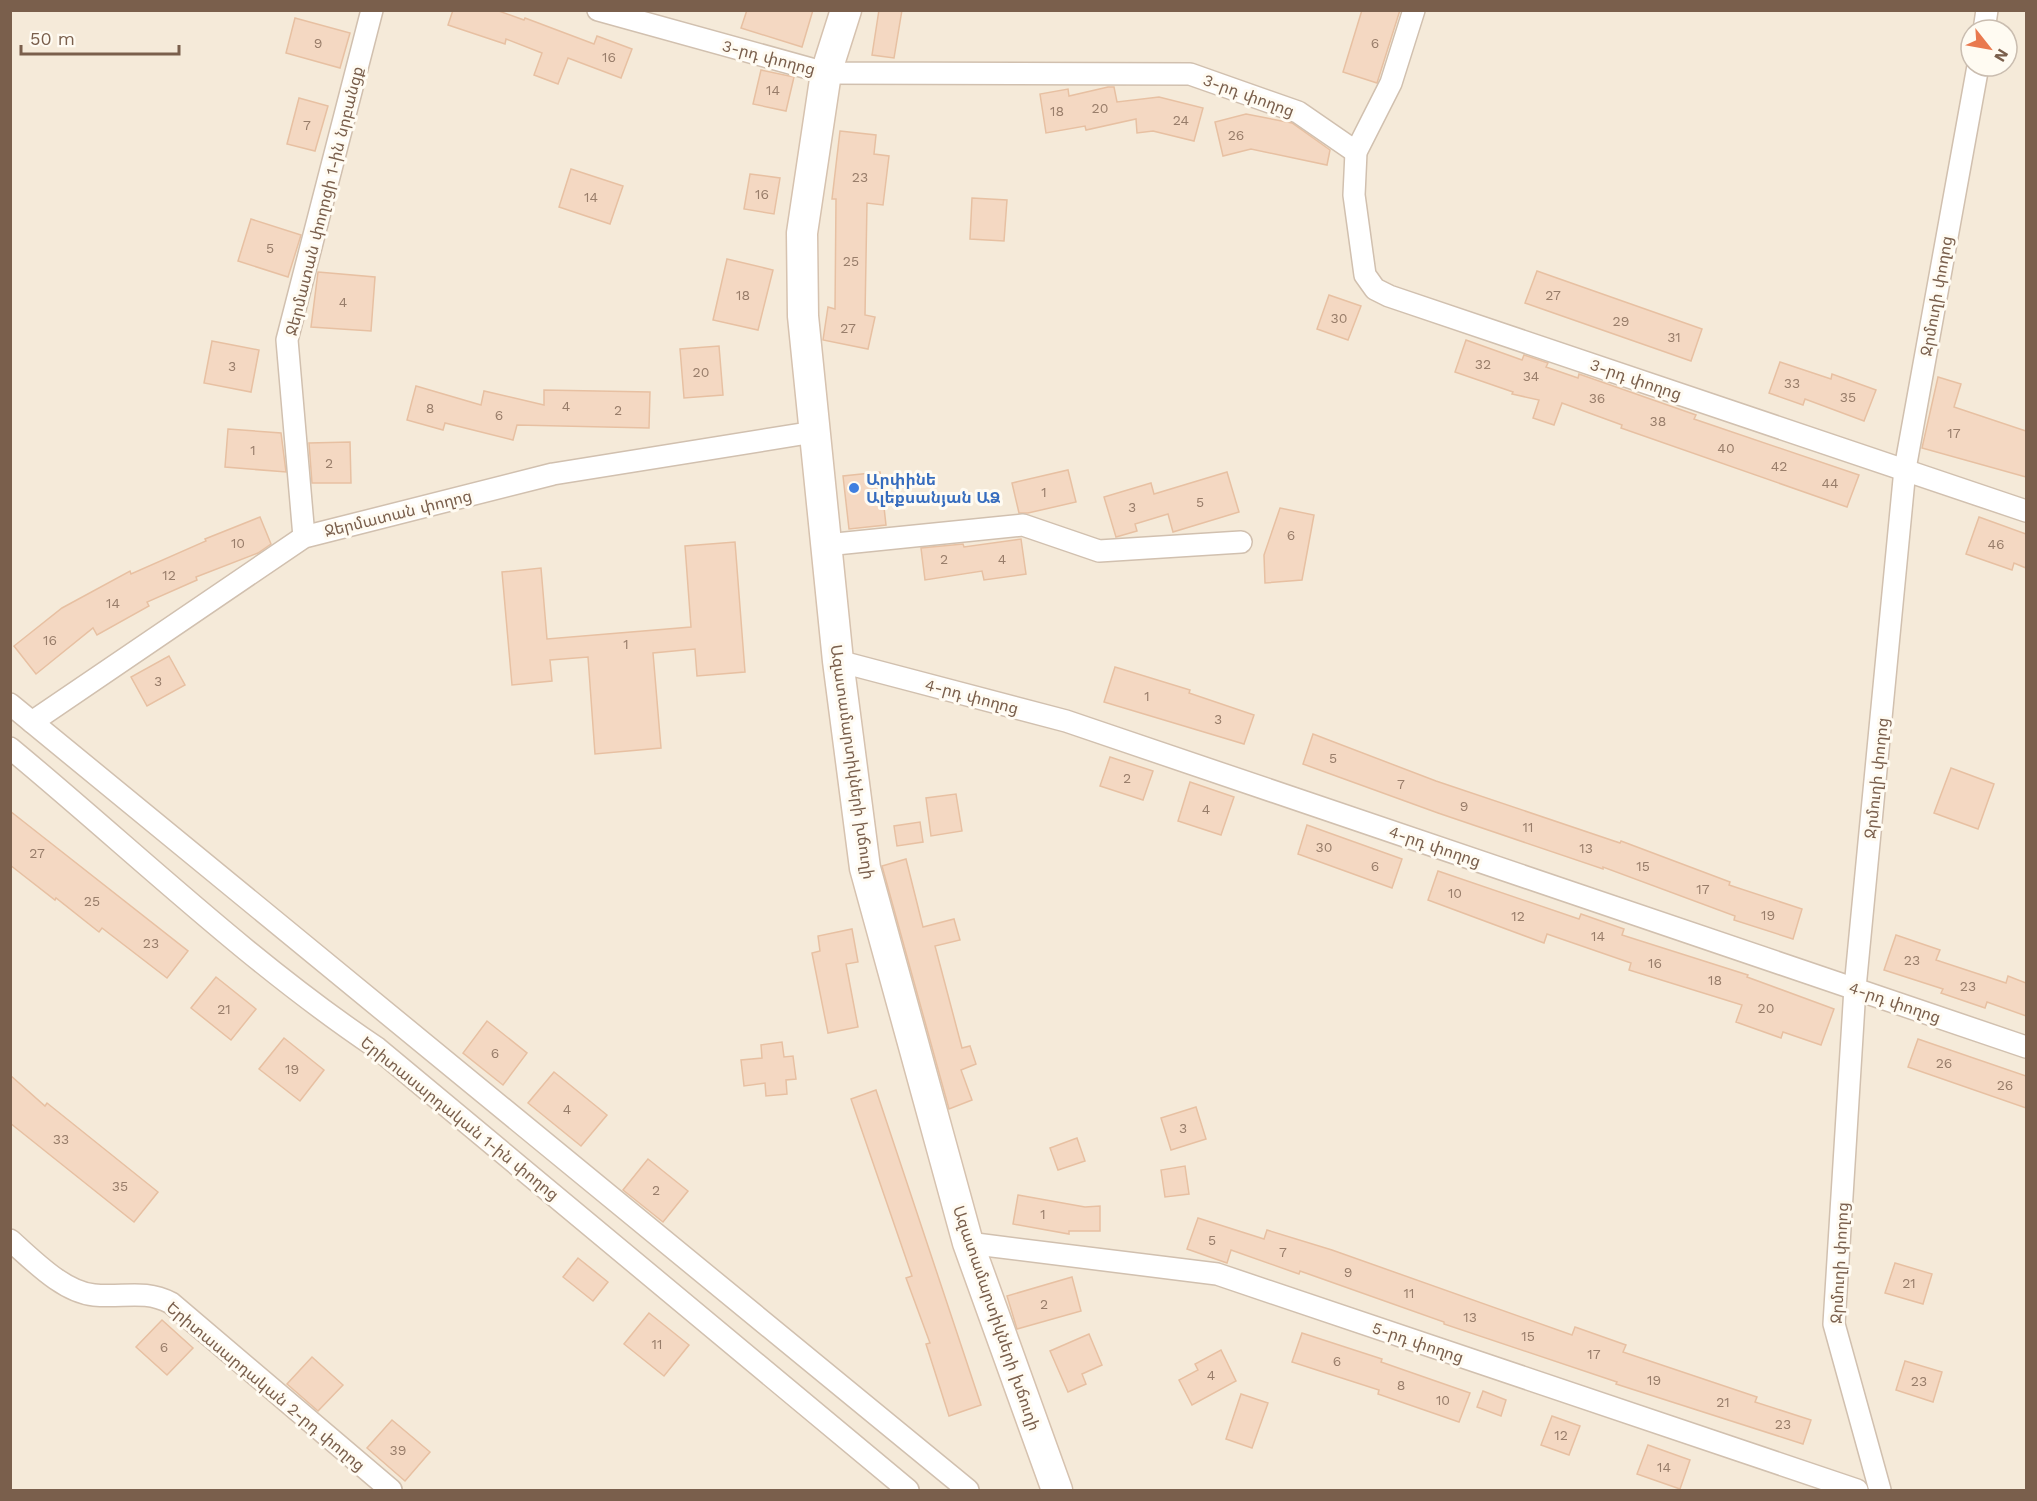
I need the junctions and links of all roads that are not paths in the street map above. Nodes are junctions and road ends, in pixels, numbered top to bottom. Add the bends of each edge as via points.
1 (372, 10) edge
2 (598, 10) edge
3 (846, 10) edge
4 (1414, 10) edge
5 (826, 73) junction
6 (1976, 78) edge
7 (1356, 152) junction
8 (814, 432) junction
9 (1905, 469) junction
10 (2026, 511) edge
11 (304, 537) junction
12 (1240, 542) dead end
13 (826, 545) junction
14 (838, 661) junction
15 (10, 704) edge
16 (32, 722) junction
17 (10, 748) edge
18 (1855, 988) junction
19 (2026, 1047) edge
20 (10, 1240) edge
21 (968, 1243) junction
22 (391, 1491) edge
23 (908, 1491) edge
24 (968, 1491) edge
25 (1057, 1491) edge
26 (1857, 1491) edge
27 (1880, 1491) edge

1 - 11 street, Ջերմատան փողոցի 1-ին նրբանցք via 287,340
2 - 5 street, 3-րդ փողոց
3 - 5 main road, Ազատամարտիկների խճուղի
4 - 7 street via 1391,83
5 - 7 street, 3-րդ փողոց via 1190,74 1298,112
5 - 8 main road, Ազատամարտիկների խճուղի via 802,233 803,316
6 - 9 street, Ջրմուղի փողոց
7 - 9 street, 3-րդ փողոց via 1354,195 1365,275 1375,289
8 - 11 street, Ջերմատան փողոց via 553,474
8 - 13 main road, Ազատամարտիկների խճուղի
9 - 10 street, 3-րդ փողոց
9 - 18 street, Ջրմուղի փողոց
11 - 16 street, Ջերմատան փողոց
12 - 13 street via 1099,551 1023,525
13 - 14 main road, Ազատամարտիկների խճուղի
14 - 18 street, 4-րդ փողոց via 1066,721
14 - 21 main road, Ազատամարտիկների խճուղի via 866,868
15 - 16 street
16 - 24 street
17 - 23 street, Երիտասարդական 1-ին փողոց via 123,842 196,910 315,1006 377,1048
18 - 19 street, 4-րդ փողոց
18 - 27 street, Ջրմուղի փողոց via 1834,1324
20 - 22 street, Երիտասարդական 2-րդ փողոց via 54,1279 92,1295 155,1295 171,1303
21 - 25 main road, Ազատամարտիկների խճուղի
21 - 26 street, 5-րդ փողոց via 1217,1274

